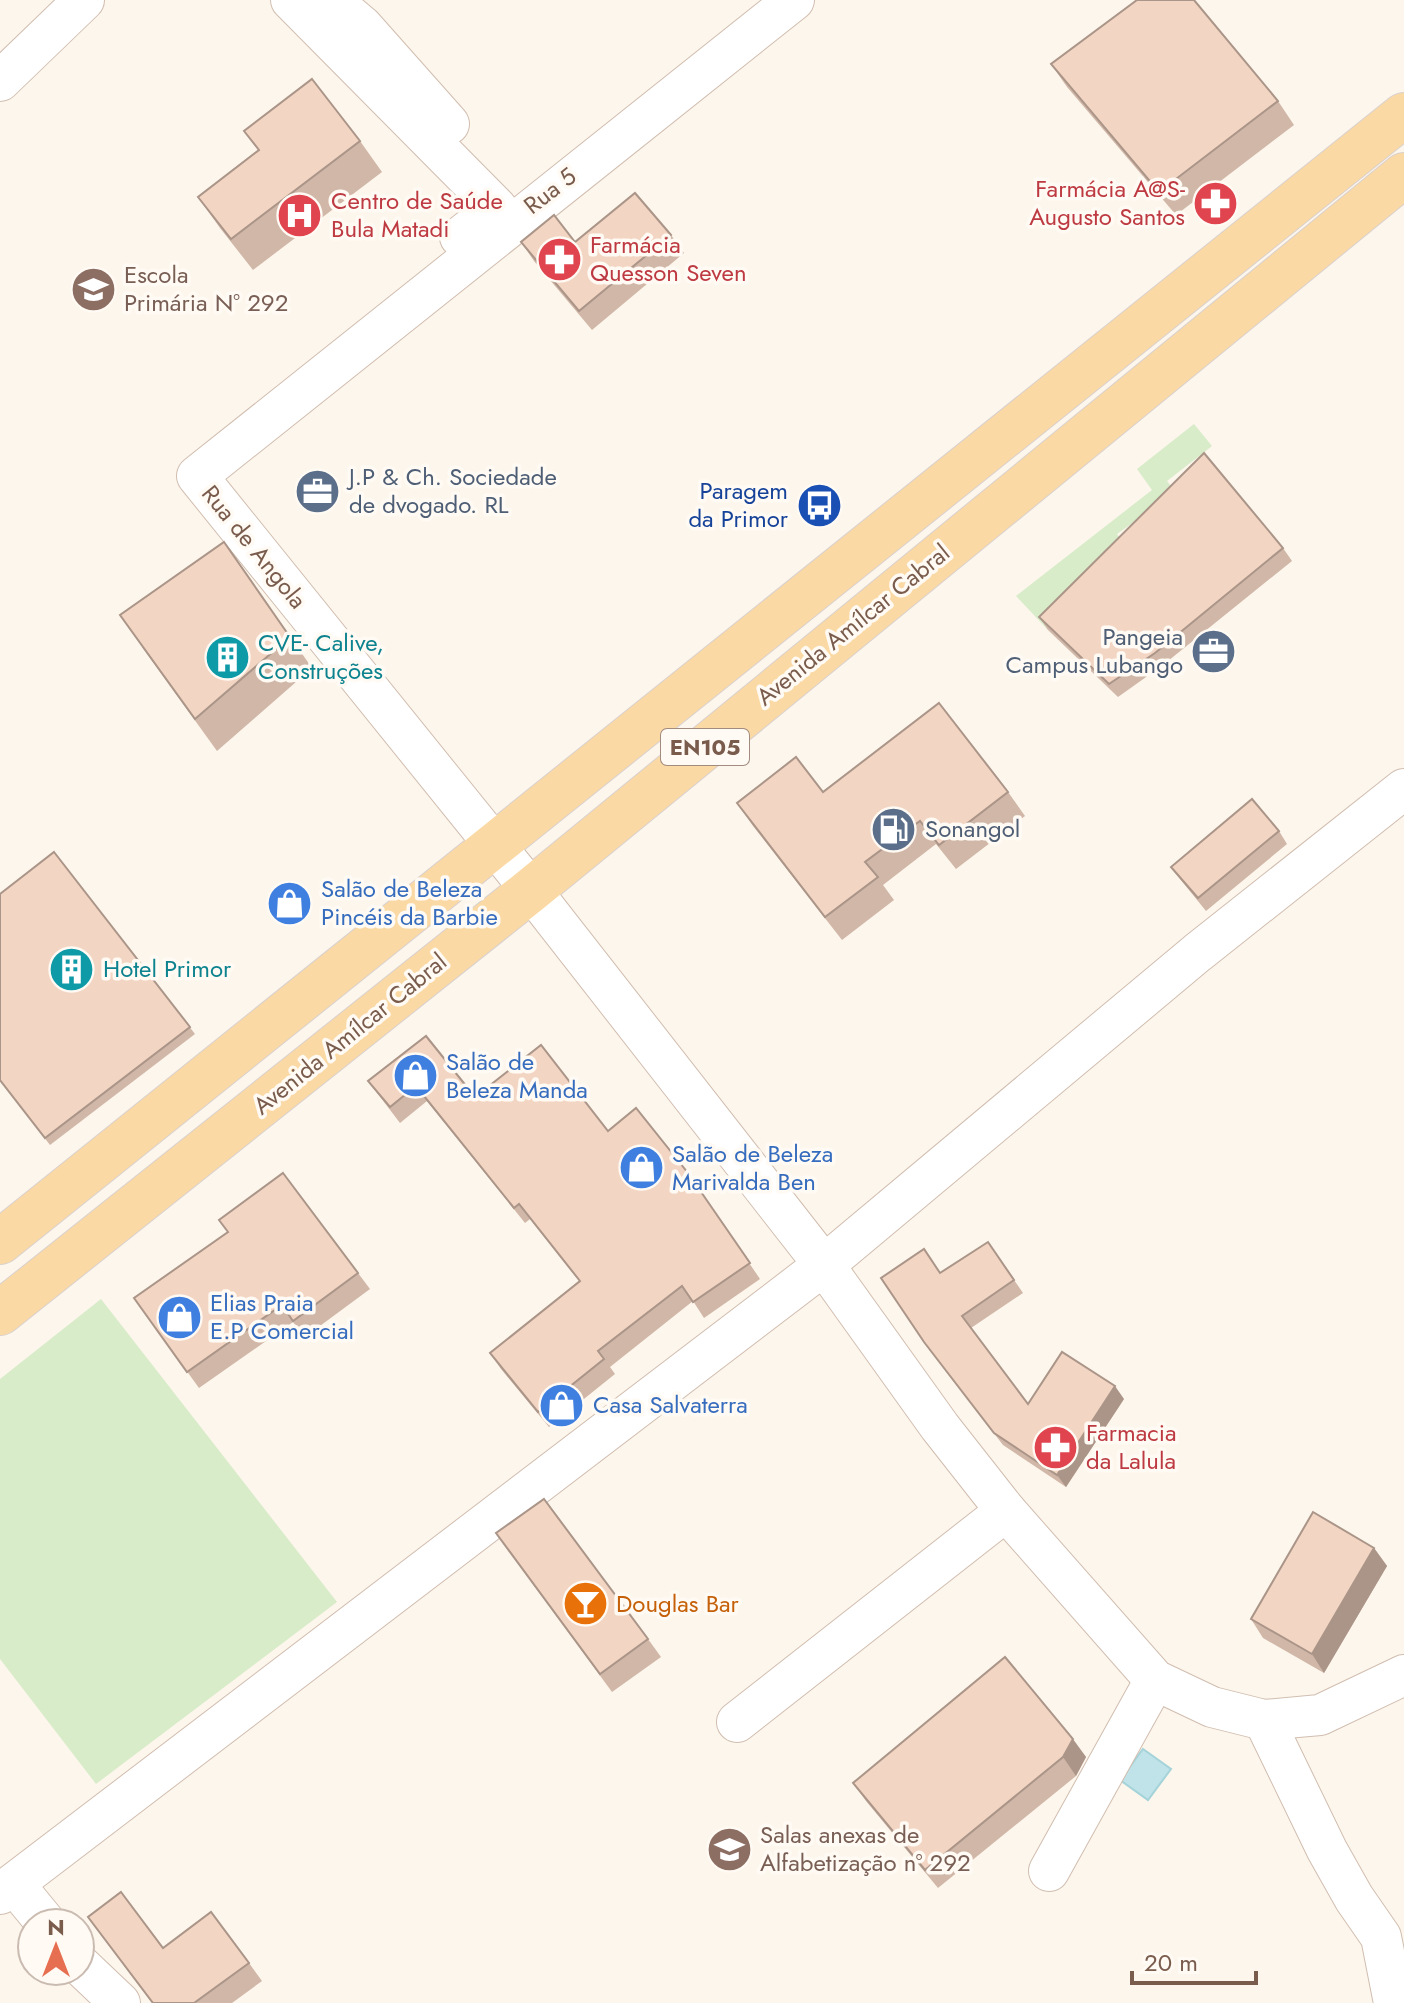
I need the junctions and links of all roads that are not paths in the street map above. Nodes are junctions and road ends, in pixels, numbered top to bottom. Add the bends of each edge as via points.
1 (84, 0) edge
2 (291, 0) edge
3 (331, 0) edge
4 (794, 0) edge
5 (0, 81) edge
6 (1404, 115) edge
7 (1404, 175) edge
8 (526, 210) junction
9 (197, 462) junction
10 (1404, 789) edge
11 (493, 843) junction
12 (531, 890) junction
13 (0, 1242) edge
14 (824, 1265) junction
15 (0, 1313) edge
16 (1006, 1511) junction
17 (1404, 1675) edge
18 (1155, 1680) junction
19 (1264, 1720) junction
20 (737, 1722) dead end
21 (1049, 1871) dead end
22 (7, 1889) edge
23 (28, 1907) edge
24 (96, 1980) edge
25 (120, 2003) edge
26 (1394, 2003) edge

1 - 5 street
2 - 9 street via 497,208
3 - 8 street via 362,26
4 - 8 street, Rua 5
6 - 11 main road, EN105
7 - 12 main road, Avenida Amílcar Cabral / EN105
8 - 9 street, Rua 5
9 - 11 street, Rua de Angola
10 - 14 street via 1197,953
11 - 12 street, Rua de Angola
11 - 13 main road, EN105
12 - 14 street, Rua de Angola
12 - 15 main road, Avenida Amílcar Cabral / EN105
14 - 16 street, Rua de Angola
14 - 22 street
16 - 18 street, Rua de Angola
16 - 20 street
17 - 19 street via 1320,1715
18 - 19 street via 1212,1707
18 - 21 street
19 - 26 street via 1327,1850 1381,1937
22 - 23 street
24 - 25 street

